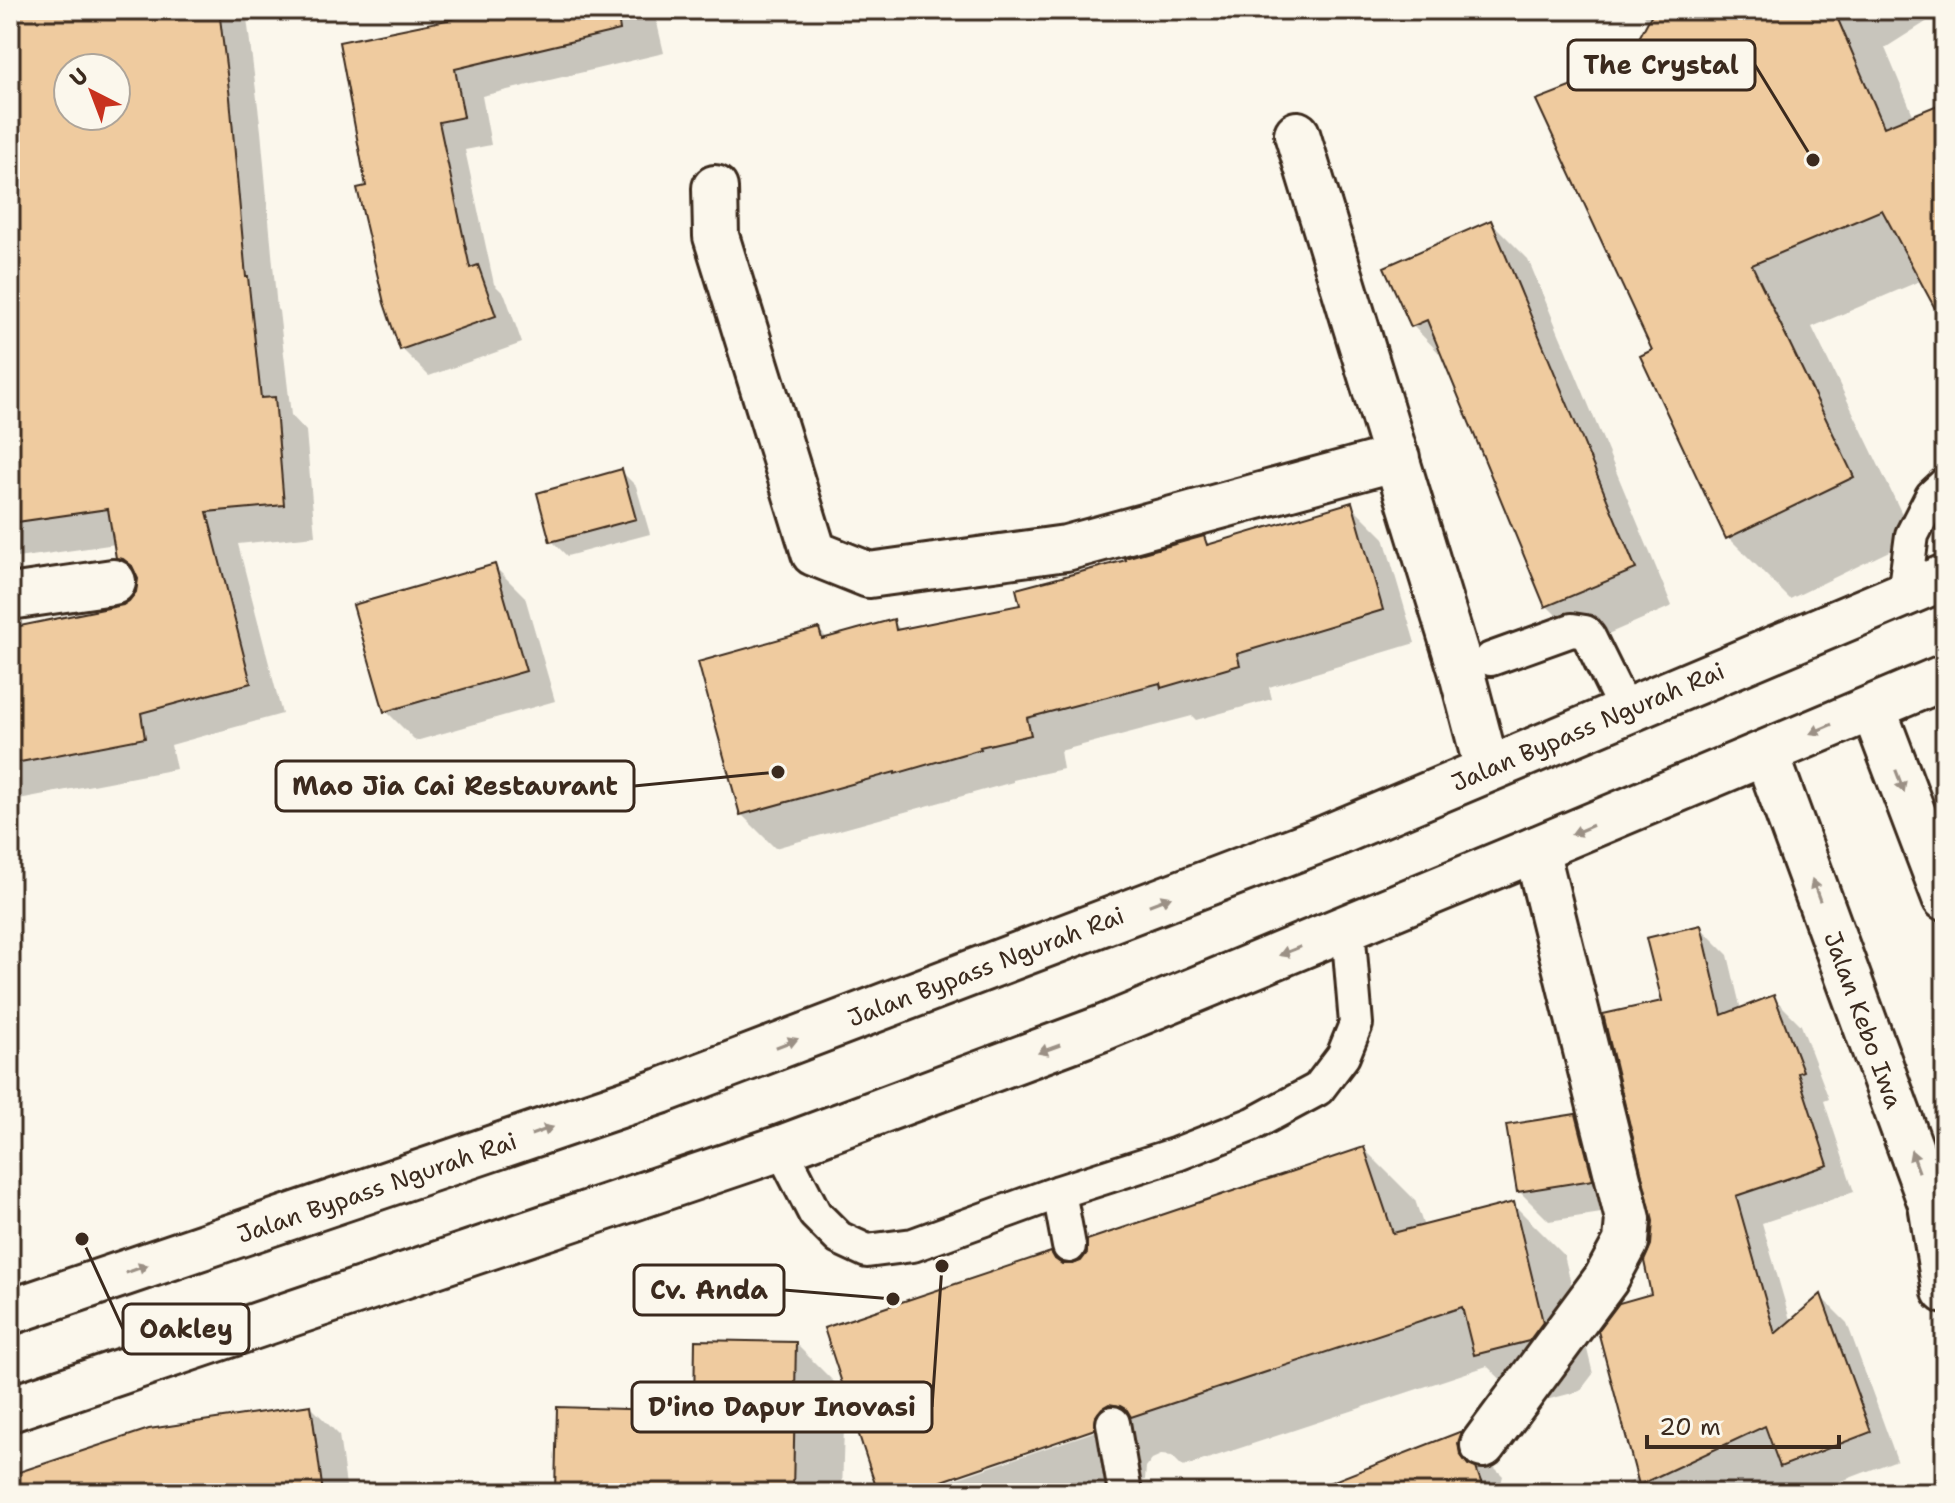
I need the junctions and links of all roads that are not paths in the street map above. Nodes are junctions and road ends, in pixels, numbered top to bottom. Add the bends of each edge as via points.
1 (1297, 134) dead end
2 (715, 188) dead end
3 (1397, 458) junction
4 (1945, 484) edge
5 (1945, 577) edge
6 (113, 582) dead end
7 (1904, 594) junction
8 (10, 597) edge
9 (1491, 659) dead end
10 (1945, 677) edge
11 (1873, 708) junction
12 (1626, 712) junction
13 (1766, 753) junction
14 (1487, 769) junction
15 (1536, 849) junction
16 (1945, 898) edge
17 (1348, 927) junction
18 (781, 1148) junction
19 (1059, 1192) junction
20 (1069, 1246) dead end
21 (1945, 1291) edge
22 (10, 1312) edge
23 (10, 1409) edge
24 (1113, 1423) dead end
25 (1483, 1445) dead end
26 (1125, 1493) edge

1 - 3 main road
2 - 3 main road via 716,236 814,553 869,575 1066,548
3 - 14 main road
4 - 7 lane via 1932,496 1912,535
5 - 7 main road, Jalan Bypass Ngurah Rai
6 - 8 main road
7 - 12 main road, Jalan Bypass Ngurah Rai
9 - 12 lane via 1572,630 1585,632
10 - 11 main road
11 -> 13 main road
11 -> 16 main road
12 - 14 main road, Jalan Bypass Ngurah Rai
13 -> 15 main road
21 -> 13 main road, Jalan Kebo Iwa via 1931,1204
22 -> 14 main road, Jalan Bypass Ngurah Rai via 661,1091 1313,843
15 - 17 main road
15 - 25 main road via 1628,1219 1626,1242 1606,1279
17 -> 18 main road via 1103,1028
17 - 19 lane via 1356,1024 1343,1056 1318,1089 1253,1124
18 - 19 lane via 815,1214 839,1238 867,1251 913,1245
18 - 23 main road
19 - 20 lane
24 - 26 lane

